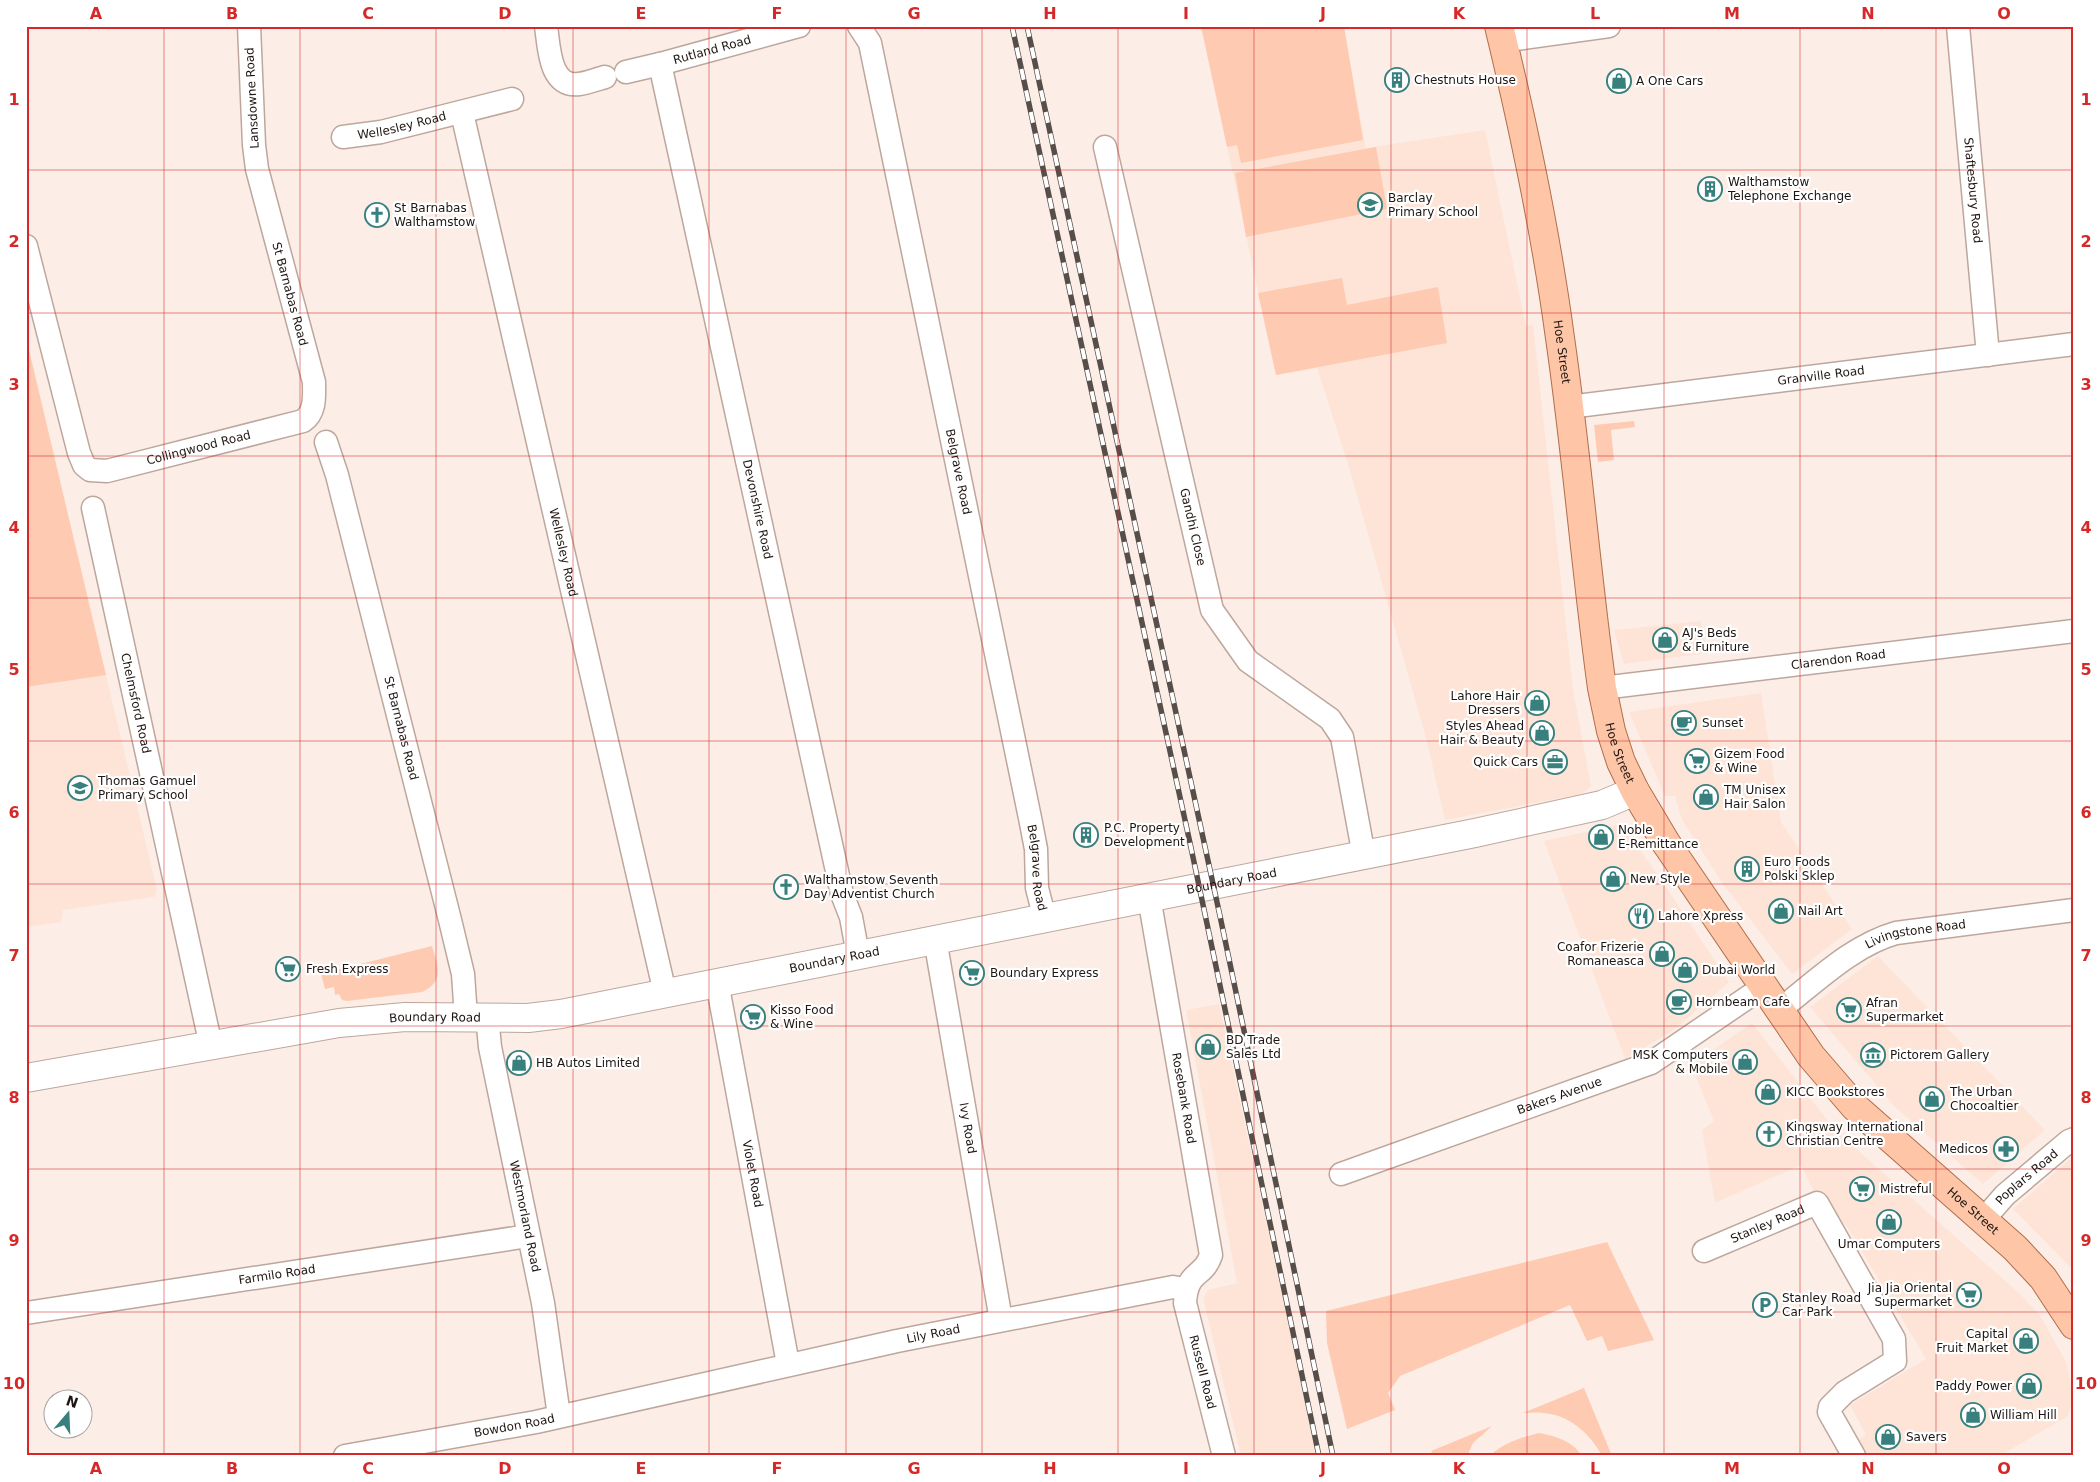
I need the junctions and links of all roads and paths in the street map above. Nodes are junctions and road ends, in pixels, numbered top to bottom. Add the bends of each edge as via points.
1 (249, 26) edge
2 (546, 26) edge
3 (799, 26) edge
4 (859, 26) edge
5 (1609, 26) edge
6 (1958, 26) edge
7 (1500, 34) edge
8 (660, 64) junction
9 (512, 99) dead end
10 (462, 113) junction
11 (343, 138) dead end
12 (1105, 147) dead end
13 (257, 169) joint
14 (26, 246) edge
15 (2074, 344) edge
16 (1988, 355) junction
17 (1569, 407) junction
18 (307, 418) joint
19 (326, 442) dead end
20 (93, 508) dead end
21 (2074, 631) edge
22 (1602, 688) junction
23 (1635, 791) junction
24 (1364, 856) junction
25 (1149, 898) junction
26 (2074, 910) edge
27 (1045, 919) junction
28 (935, 939) junction
29 (858, 955) junction
30 (717, 982) junction
31 (1763, 987) junction
32 (665, 992) junction
33 (1779, 1010) junction
34 (477, 1017) junction
35 (211, 1046) junction
36 (26, 1078) edge
37 (2074, 1139) edge
38 (1341, 1174) dead end
39 (1984, 1219) junction
40 (528, 1236) junction
41 (1704, 1251) dead end
42 (1186, 1289) junction
43 (26, 1313) edge
44 (1001, 1320) junction
45 (2074, 1325) edge
46 (788, 1364) junction
47 (683, 1388) joint
48 (559, 1416) junction
49 (345, 1456) edge
50 (1224, 1456) edge
51 (1854, 1456) edge

1 - 13 street, Lansdowne Road
2 - 8 street, Rutland Road via 555,72 570,84
3 - 8 street, Rutland Road
4 - 27 street, Belgrave Road via 870,43 1029,810 1036,849 1037,888
5 - 7 street
6 - 16 street, Shaftesbury Road
7 - 17 main road, Hoe Street via 1546,247
8 - 29 street, Devonshire Road
9 - 10 street, Wellesley Road
10 - 11 street, Wellesley Road
10 - 32 street, Wellesley Road
12 - 24 street, Gandhi Close via 1212,610 1248,661 1330,719 1342,737
13 - 18 street, St Barnabas Road via 314,382 315,400
14 - 18 street, Collingwood Road via 79,453 90,470 107,471
15 - 16 street, Granville Road
16 - 17 street, Granville Road
17 - 22 main road, Hoe Street
19 - 34 street, St Barnabas Road via 463,974
20 - 35 street, Chelmsford Road
21 - 22 street, Clarendon Road
22 - 23 main road, Hoe Street via 1611,731
23 - 24 street, Boundary Road via 1574,812
23 - 31 main road, Hoe Street
24 - 25 street, Boundary Road
25 - 27 street, Boundary Road
25 - 42 street, Rosebank Road via 1211,1255 1205,1268 1191,1278
26 - 33 street, Livingstone Road via 1896,933 1879,938 1857,950
27 - 28 street, Boundary Road
28 - 29 street, Boundary Road
28 - 44 street, Ivy Road
29 - 30 street, Boundary Road
30 - 32 street, Boundary Road
30 - 46 street, Violet Road
31 - 33 main road, Hoe Street
31 - 38 street, Bakers Avenue via 1651,1062
32 - 34 street, Boundary Road via 536,1017
33 - 39 main road, Hoe Street via 1822,1069 1855,1107
34 - 35 street, Boundary Road via 405,1017 339,1023
34 - 40 street, Westmorland Road via 490,1047
35 - 36 street, Boundary Road
37 - 39 street, Poplars Road via 2005,1195
39 - 45 main road, Hoe Street via 2043,1278
40 - 43 street, Farmilo Road
40 - 48 street, Westmorland Road via 543,1303
41 - 51 street, Stanley Road via 1817,1203 1894,1340 1895,1362 1845,1392 1830,1407
42 - 44 street, Lily Road via 1173,1287
42 - 50 street, Russell Road via 1185,1304
44 - 46 street, Lily Road
46 - 47 street, Lily Road
47 - 48 street, Bowdon Road
48 - 49 street, Bowdon Road

